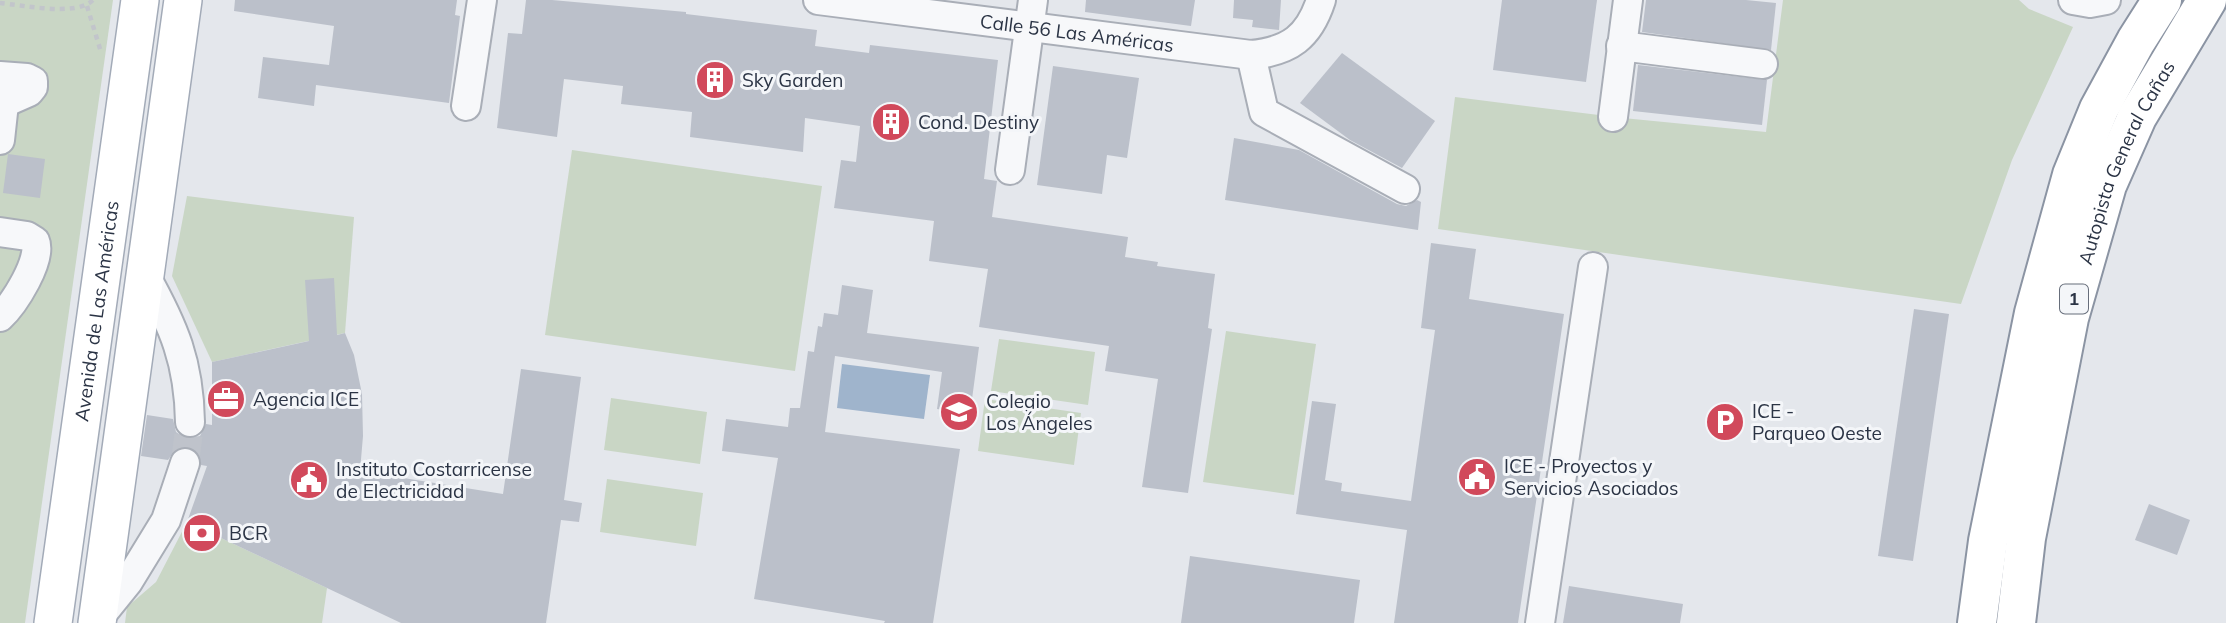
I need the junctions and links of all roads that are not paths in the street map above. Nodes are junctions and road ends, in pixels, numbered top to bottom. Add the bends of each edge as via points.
1 (141, 0) edge
2 (183, 0) edge
3 (482, 0) edge
4 (818, 0) edge
5 (1321, 0) edge
6 (1628, 0) edge
7 (2073, 0) edge
8 (2106, 0) edge
9 (2162, 0) edge
10 (2207, 0) edge
11 (1032, 13) edge
12 (1621, 46) junction
13 (1251, 55) junction
14 (1763, 64) dead end
15 (4, 85) edge
16 (466, 106) dead end
17 (1613, 117) dead end
18 (0, 140) edge
19 (1010, 170) dead end
20 (1405, 189) dead end
21 (0, 232) edge
22 (1592, 267) dead end
23 (145, 275) junction
24 (0, 317) edge
25 (190, 422) tunnel mouth
26 (185, 463) tunnel mouth
27 (98, 621) edge
28 (53, 623) edge
29 (1540, 623) edge
30 (1977, 623) edge
31 (2016, 623) edge

1 - 28 main road, Avenida de Las Américas
2 - 23 main road
3 - 16 street
4 - 11 street, Calle 56 Las Américas
5 - 13 street via 1309,28 1292,44 1272,53
6 - 12 street
7 - 8 street
9 - 30 highway, Autopista General Cañas / 1 via 2099,109 2071,175 2034,313 1988,541
10 - 31 highway, Autopista General Cañas / 1 via 2137,117 2108,185 2069,318 2026,538
11 - 13 street, Calle 56 Las Américas
11 - 19 street
12 - 14 street
12 - 17 street
13 - 20 street via 1264,112
15 - 18 street
21 - 24 street via 27,236 38,249
22 - 29 street
23 - 25 street via 179,346 189,386
23 - 27 main road
26 - 27 street via 166,520

